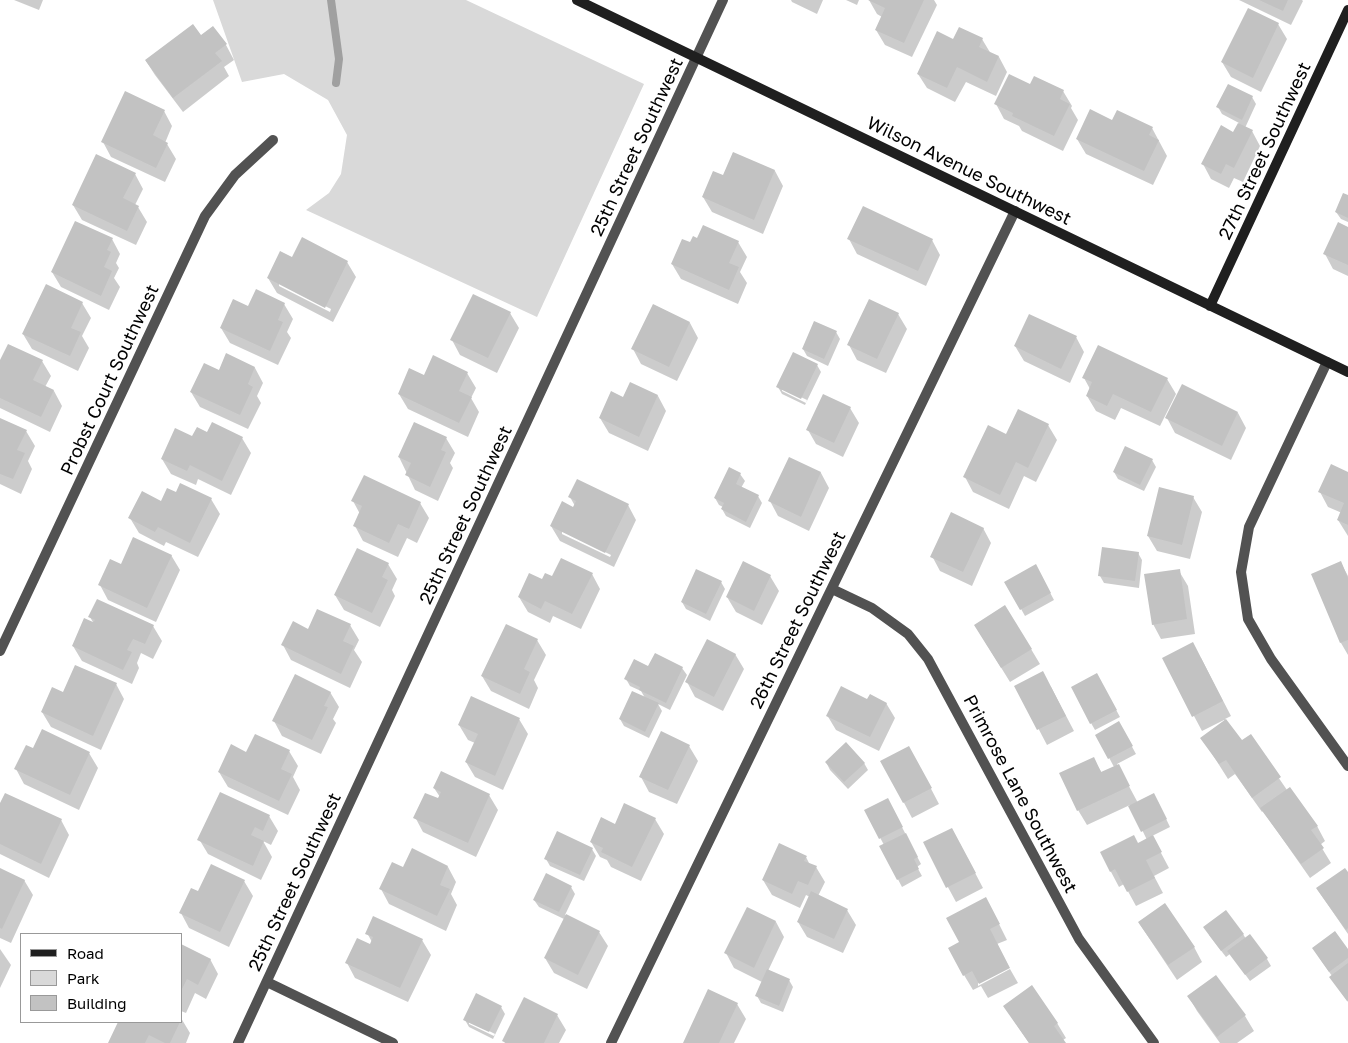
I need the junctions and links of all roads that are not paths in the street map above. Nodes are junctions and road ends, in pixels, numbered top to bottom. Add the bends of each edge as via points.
1 (577, 0) edge
2 (723, 0) edge
3 (1348, 10) edge
4 (696, 58) junction
5 (273, 140) dead end
6 (1015, 211) junction
7 (1210, 306) junction
8 (1326, 362) junction
9 (1348, 372) edge
10 (832, 589) junction
11 (0, 651) edge
12 (1348, 766) edge
13 (267, 982) junction
14 (238, 1043) edge
15 (394, 1043) edge
16 (611, 1043) edge
17 (1154, 1043) edge

1 - 4 main road, Wilson Avenue Southwest
2 - 4 street, 25th Street Southwest
3 - 7 main road, 27th Street Southwest
4 - 6 main road, Wilson Avenue Southwest
4 - 13 street, 25th Street Southwest
5 - 11 street, Probst Court Southwest via 235,174 205,216
6 - 7 main road, Wilson Avenue Southwest
6 - 10 street, 26th Street Southwest
7 - 8 main road, Wilson Avenue Southwest
8 - 9 main road, Wilson Avenue Southwest
8 - 12 street via 1249,527 1241,572 1248,619 1271,659
10 - 16 street, 26th Street Southwest
10 - 17 street, Primrose Lane Southwest via 872,608 908,634 928,659 1079,938
13 - 14 street, 25th Street Southwest
13 - 15 street

